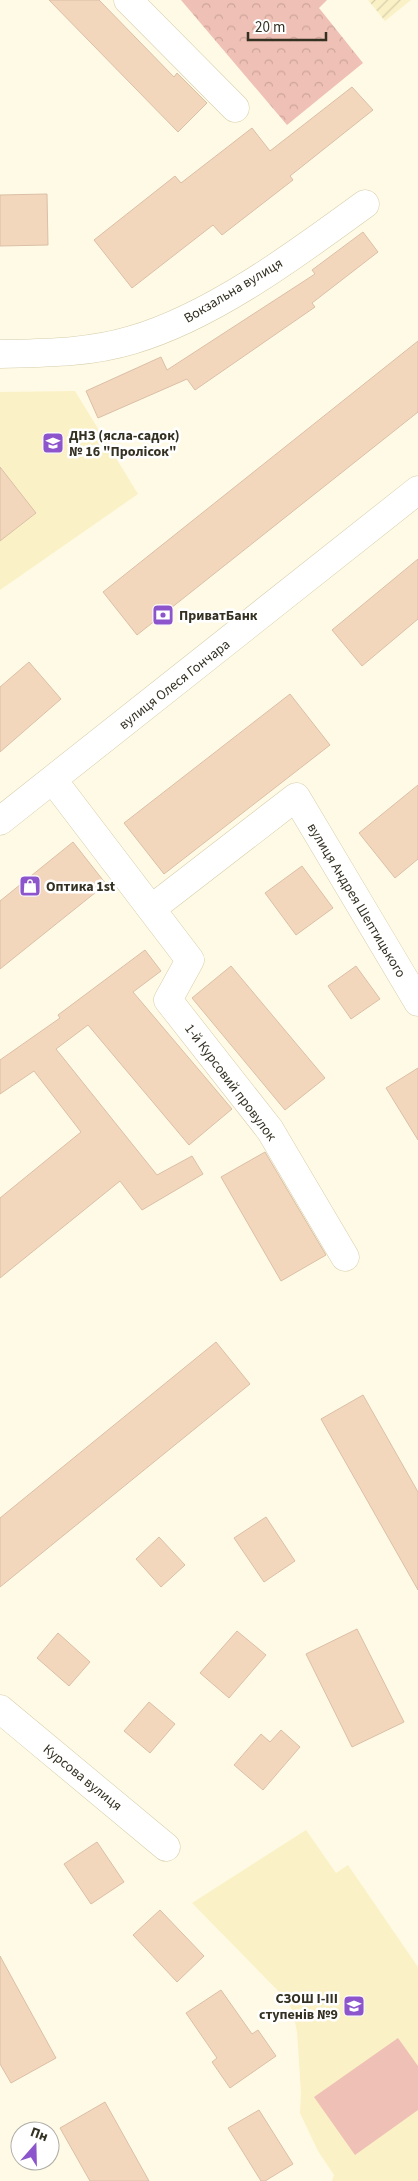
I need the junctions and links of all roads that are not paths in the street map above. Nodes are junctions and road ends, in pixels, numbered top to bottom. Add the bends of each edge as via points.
1 (128, 0) edge
2 (235, 108) dead end
3 (365, 204) dead end
4 (0, 354) edge
5 (418, 490) edge
6 (52, 780) junction
7 (0, 821) edge
8 (151, 909) junction
9 (418, 1002) edge
10 (345, 1257) dead end
11 (0, 1709) edge
12 (166, 1847) dead end

1 - 2 street
3 - 4 street, Вокзальна вулиця via 247,285 189,318 132,340 77,352
5 - 6 street, вулиця Олеся Гончара
6 - 7 street, вулиця Олеся Гончара
6 - 8 street
8 - 9 street, вулиця Андрея Шептицького via 296,797
8 - 10 street, 1-й Курсовий провулок via 190,960 168,1000 270,1130
11 - 12 street, Курсова вулиця

